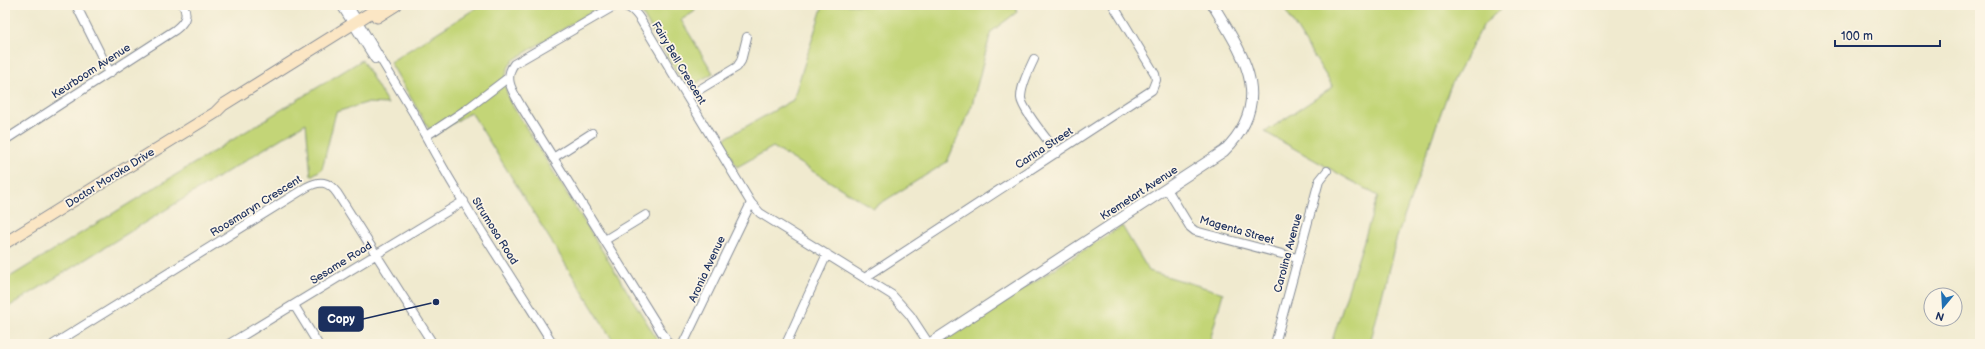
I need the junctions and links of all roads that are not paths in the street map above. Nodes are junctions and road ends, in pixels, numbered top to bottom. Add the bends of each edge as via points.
1 (76, 5) edge
2 (183, 5) edge
3 (341, 5) edge
4 (348, 5) edge
5 (383, 5) edge
6 (396, 5) edge
7 (1113, 5) edge
8 (1213, 5) edge
9 (357, 25) junction
10 (747, 37) dead end
11 (1034, 59) dead end
12 (110, 72) junction
13 (509, 77) junction
14 (687, 97) junction
15 (592, 133) dead end
16 (426, 136) junction
17 (5, 140) edge
18 (1057, 153) junction
19 (554, 158) junction
20 (1327, 171) dead end
21 (1166, 189) junction
22 (464, 201) junction
23 (751, 203) junction
24 (646, 216) dead end
25 (605, 240) junction
26 (5, 243) edge
27 (376, 254) junction
28 (827, 254) junction
29 (1297, 258) junction
30 (866, 278) junction
31 (294, 305) junction
32 (54, 344) edge
33 (230, 344) edge
34 (318, 344) edge
35 (433, 344) edge
36 (553, 344) edge
37 (668, 344) edge
38 (683, 344) edge
39 (786, 344) edge
40 (929, 344) edge
41 (1275, 344) edge

1 - 12 street
2 - 12 street, Keurboom Avenue via 186,17 184,22
3 - 9 street, Strumosa Road
4 - 9 street, Strumosa Road
5 - 9 main road, Doctor Moroka Drive
6 - 9 main road, Doctor Moroka Drive
7 - 18 street, Carina Street via 1155,74 1155,86
8 - 21 street, Kremetart Avenue via 1248,68 1251,89 1248,116 1240,132 1224,151
9 - 16 street, Strumosa Road
9 - 26 main road, Doctor Moroka Drive via 223,105 215,113
10 - 14 street via 737,67
11 - 18 street via 1023,86 1021,99
12 - 17 street, Keurboom Avenue
13 - 14 street, Fairy Bell Crescent via 512,67 522,59 614,6 620,5 637,15
13 - 16 street
13 - 19 street via 512,91
14 - 23 street, Fairy Bell Crescent
15 - 19 street
16 - 22 street, Strumosa Road
18 - 30 street, Carina Street
19 - 25 street
20 - 29 street, Carolina Avenue via 1319,181
21 - 29 street, Magenta Street via 1195,231
21 - 40 street, Kremetart Avenue
22 - 27 street, Sesame Road
22 - 36 street, Strumosa Road
23 - 28 street, Fairy Bell Crescent via 760,213
23 - 38 street, Aronia Avenue
24 - 25 street
25 - 37 street
27 - 31 street, Sesame Road
27 - 32 street, Roosmaryn Crescent via 332,186 324,182 314,183
27 - 35 street, Roosmaryn Crescent
28 - 30 street, Fairy Bell Crescent
28 - 39 street
29 - 41 street, Carolina Avenue
30 - 40 street, Fairy Bell Crescent via 902,304
31 - 33 street, Sesame Road
31 - 34 street

